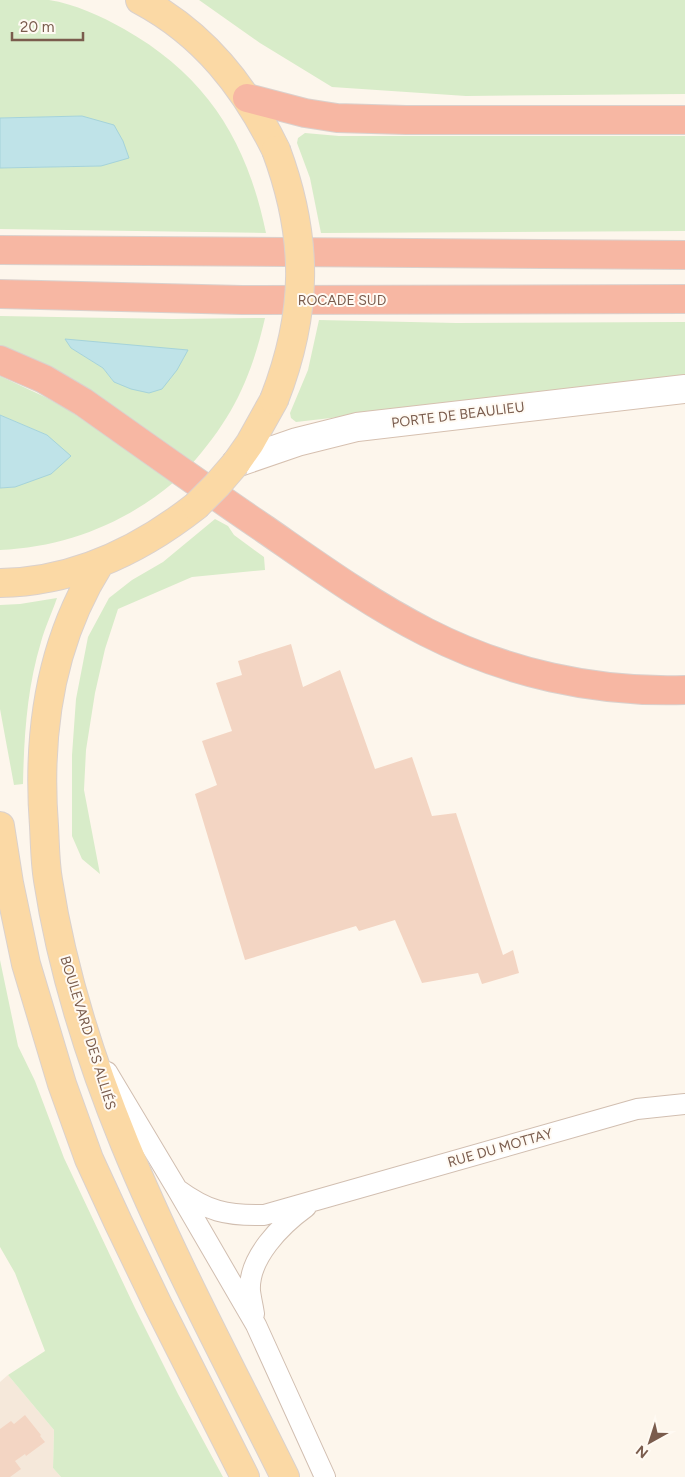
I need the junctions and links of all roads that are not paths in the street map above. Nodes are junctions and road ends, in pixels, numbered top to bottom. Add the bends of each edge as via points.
1 (140, 0) edge
2 (247, 98) junction
3 (685, 120) edge
4 (0, 250) edge
5 (685, 255) edge
6 (0, 294) edge
7 (685, 299) edge
8 (0, 360) edge
9 (685, 389) edge
10 (236, 463) junction
11 (100, 563) junction
12 (0, 583) edge
13 (685, 690) edge
14 (0, 826) edge
15 (86, 1036) junction
16 (685, 1104) edge
17 (177, 1189) junction
18 (316, 1200) junction
19 (256, 1326) junction
20 (245, 1477) edge
21 (285, 1477) edge
22 (325, 1477) edge

1 - 2 main road via 178,24 204,46
2 - 3 highway via 305,113 354,119
2 - 10 main road, bridge via 276,150 285,174 297,224 301,276 291,352 274,400
4 - 5 highway
6 - 7 highway, ROCADE SUD via 242,300
8 - 13 highway via 44,379 83,402 350,588 426,632 503,664 550,678 640,691
9 - 10 main road, PORTE DE BEAULIEU via 357,427 265,451
10 - 11 main road, bridge via 196,506 174,523 126,552
11 - 12 main road via 53,577
11 - 15 main road, BOULEVARD DES ALLIÉS via 64,634 49,695 42,751 48,878 66,969
14 - 20 main road via 26,964 60,1076 90,1159 158,1305
15 - 17 street
15 - 21 main road, BOULEVARD DES ALLIÉS via 122,1141 145,1195
16 - 18 street, RUE DU MOTTAY via 637,1109
17 - 18 street, RUE DU MOTTAY via 204,1206 239,1216 264,1215
17 - 19 street
18 - 19 street via 289,1219 259,1256 250,1290
19 - 22 street

